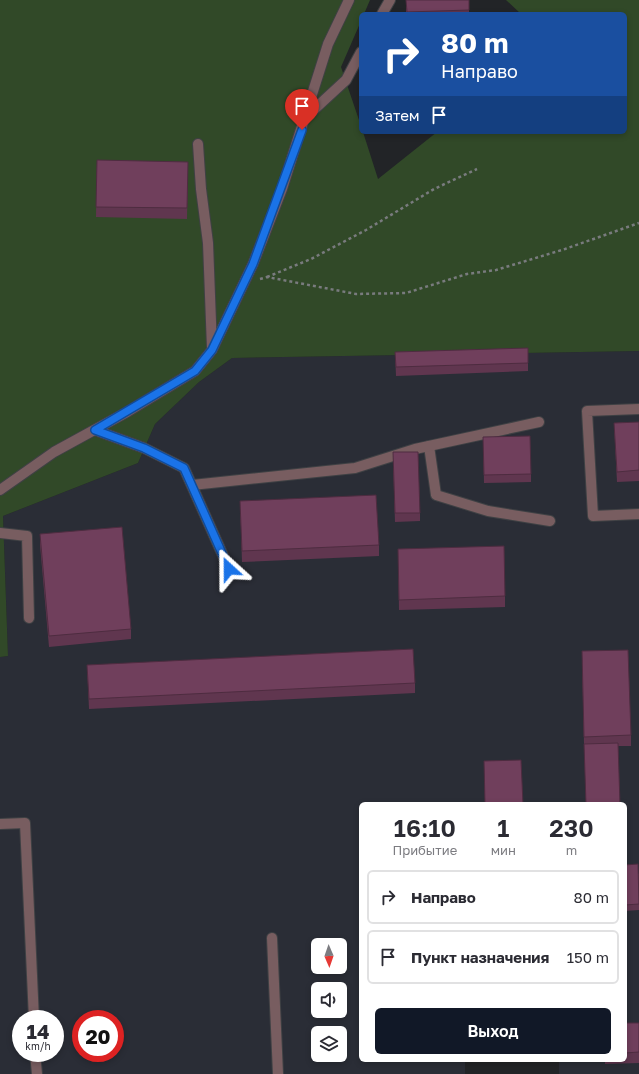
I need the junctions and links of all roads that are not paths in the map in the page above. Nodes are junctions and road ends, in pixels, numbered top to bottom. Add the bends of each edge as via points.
1 (349, 0) edge
2 (390, 0) edge
3 (383, 12) edge
4 (359, 56) edge
5 (307, 116) junction
6 (198, 144) dead end
7 (212, 350) junction
8 (639, 409) edge
9 (539, 422) dead end
10 (95, 430) junction
11 (429, 446) junction
12 (192, 485) junction
13 (0, 490) edge
14 (639, 514) edge
15 (550, 521) dead end
16 (0, 533) edge
17 (229, 569) dead end
18 (30, 618) dead end
19 (0, 824) edge
20 (272, 938) dead end
21 (34, 1010) edge
22 (36, 1062) edge
23 (37, 1074) edge
24 (278, 1074) edge

1 - 5 lane via 328,44
2 - 3 lane
4 - 5 lane via 346,80
5 - 7 lane via 282,189 245,282
6 - 7 lane via 208,243
7 - 10 lane via 195,371
8 - 14 lane via 587,411 593,516
9 - 11 lane
10 - 12 lane via 144,448 184,468
10 - 13 lane via 54,452
11 - 12 lane via 354,468
11 - 15 lane via 436,494 488,511
12 - 17 lane
16 - 18 lane via 27,536
19 - 21 lane via 25,823
20 - 24 lane
22 - 23 lane

